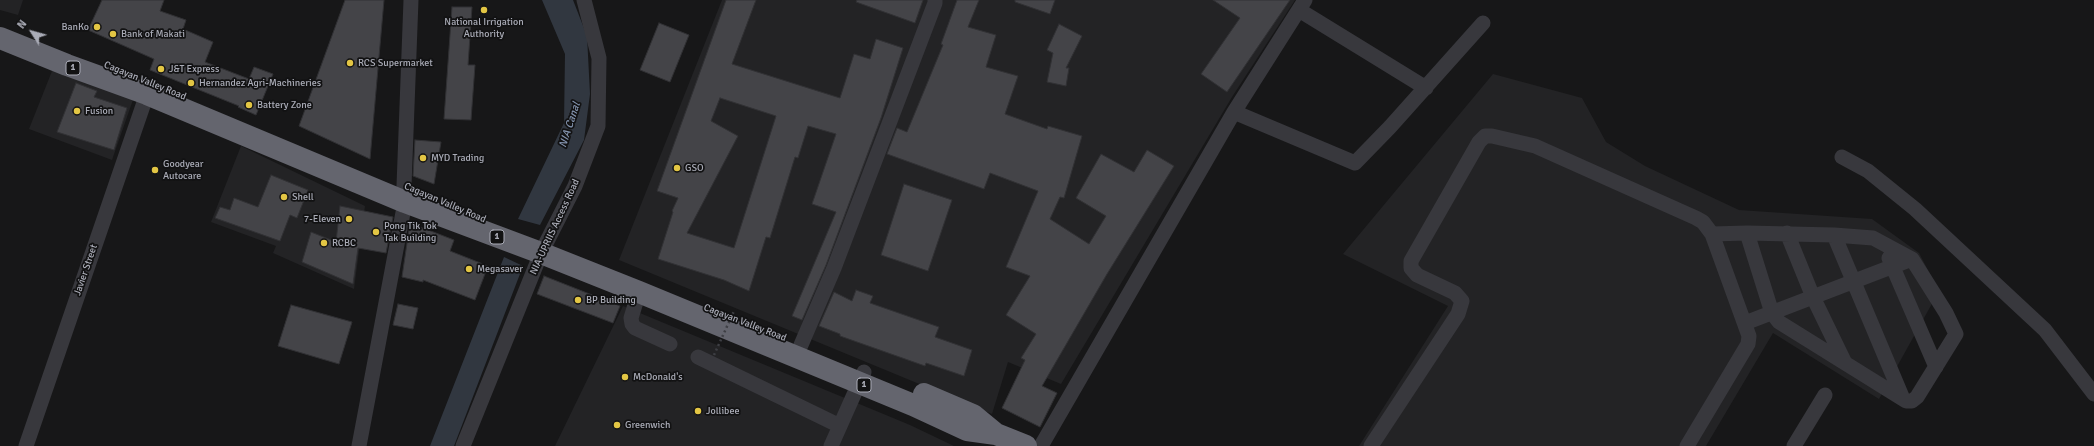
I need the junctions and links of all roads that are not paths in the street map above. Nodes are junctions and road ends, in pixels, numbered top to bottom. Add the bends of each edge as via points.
1 (411, 0) edge
2 (584, 0) edge
3 (935, 0) edge
4 (1302, 5) edge
5 (1483, 23) dead end
6 (0, 36) edge
7 (1426, 88) junction
8 (147, 94) junction
9 (1234, 112) junction
10 (1842, 157) dead end
11 (404, 194) junction
12 (1747, 233) junction
13 (1712, 234) junction
14 (1787, 234) junction
15 (1834, 235) junction
16 (1880, 241) junction
17 (543, 248) junction
18 (1912, 259) junction
19 (1894, 267) junction
20 (1853, 282) junction
21 (639, 292) junction
22 (1814, 297) junction
23 (1772, 313) junction
24 (1745, 323) junction
25 (670, 344) dead end
26 (801, 345) junction
27 (698, 357) dead end
28 (1845, 363) junction
29 (1936, 367) junction
30 (862, 377) junction
31 (2094, 394) edge
32 (1825, 395) dead end
33 (1903, 399) junction
34 (840, 426) junction
35 (26, 446) edge
36 (359, 446) edge
37 (463, 446) edge
38 (831, 446) edge
39 (1026, 446) edge
40 (1041, 446) edge
41 (1371, 446) edge
42 (1687, 446) edge
43 (1794, 446) edge

1 - 11 street
2 - 17 street, NIA-UPRIIS Access Road via 599,58 598,126 575,186
3 - 26 street via 834,268
4 - 7 street
4 - 9 street
5 - 7 street
6 - 8 highway, Cagayan Valley Road / 1 via 67,66
6 - 11 highway, Cagayan Valley Road / 1
7 - 9 street via 1355,162
8 - 11 highway, Cagayan Valley Road / 1
8 - 35 street, Javier Street
9 - 40 street
10 - 31 street via 1868,171 1915,209 2045,330
11 - 17 highway, Cagayan Valley Road / 1 via 446,205
11 - 36 street
12 - 13 street
12 - 14 street
12 - 23 street
13 - 24 street
13 - 41 street via 1703,222 1696,218 1535,146 1485,136 1479,142 1411,261 1411,268 1417,275 1455,293 1462,301 1458,314
14 - 15 street
14 - 22 street
15 - 16 street via 1873,238
15 - 20 street
16 - 18 street
16 - 19 street
17 - 21 highway, Cagayan Valley Road / 1
17 - 26 highway, Cagayan Valley Road / 1
17 - 37 street, NIA-UPRIIS Access Road
18 - 19 street
18 - 29 street via 1955,329 1954,338
19 - 20 street
19 - 29 street
20 - 22 street
20 - 33 street
21 - 25 street via 631,318 632,324 635,328
21 - 30 highway, Cagayan Valley Road / 1
22 - 23 street
22 - 28 street
23 - 24 street
23 - 28 street via 1779,322
24 - 42 street via 1749,336 1748,344
26 - 30 highway, Cagayan Valley Road / 1
27 - 34 street
28 - 33 street
29 - 33 street via 1917,397 1912,401
30 - 34 street
30 - 39 highway, Cagayan Valley Road / 1 via 973,415 996,434
32 - 43 street
34 - 38 street

